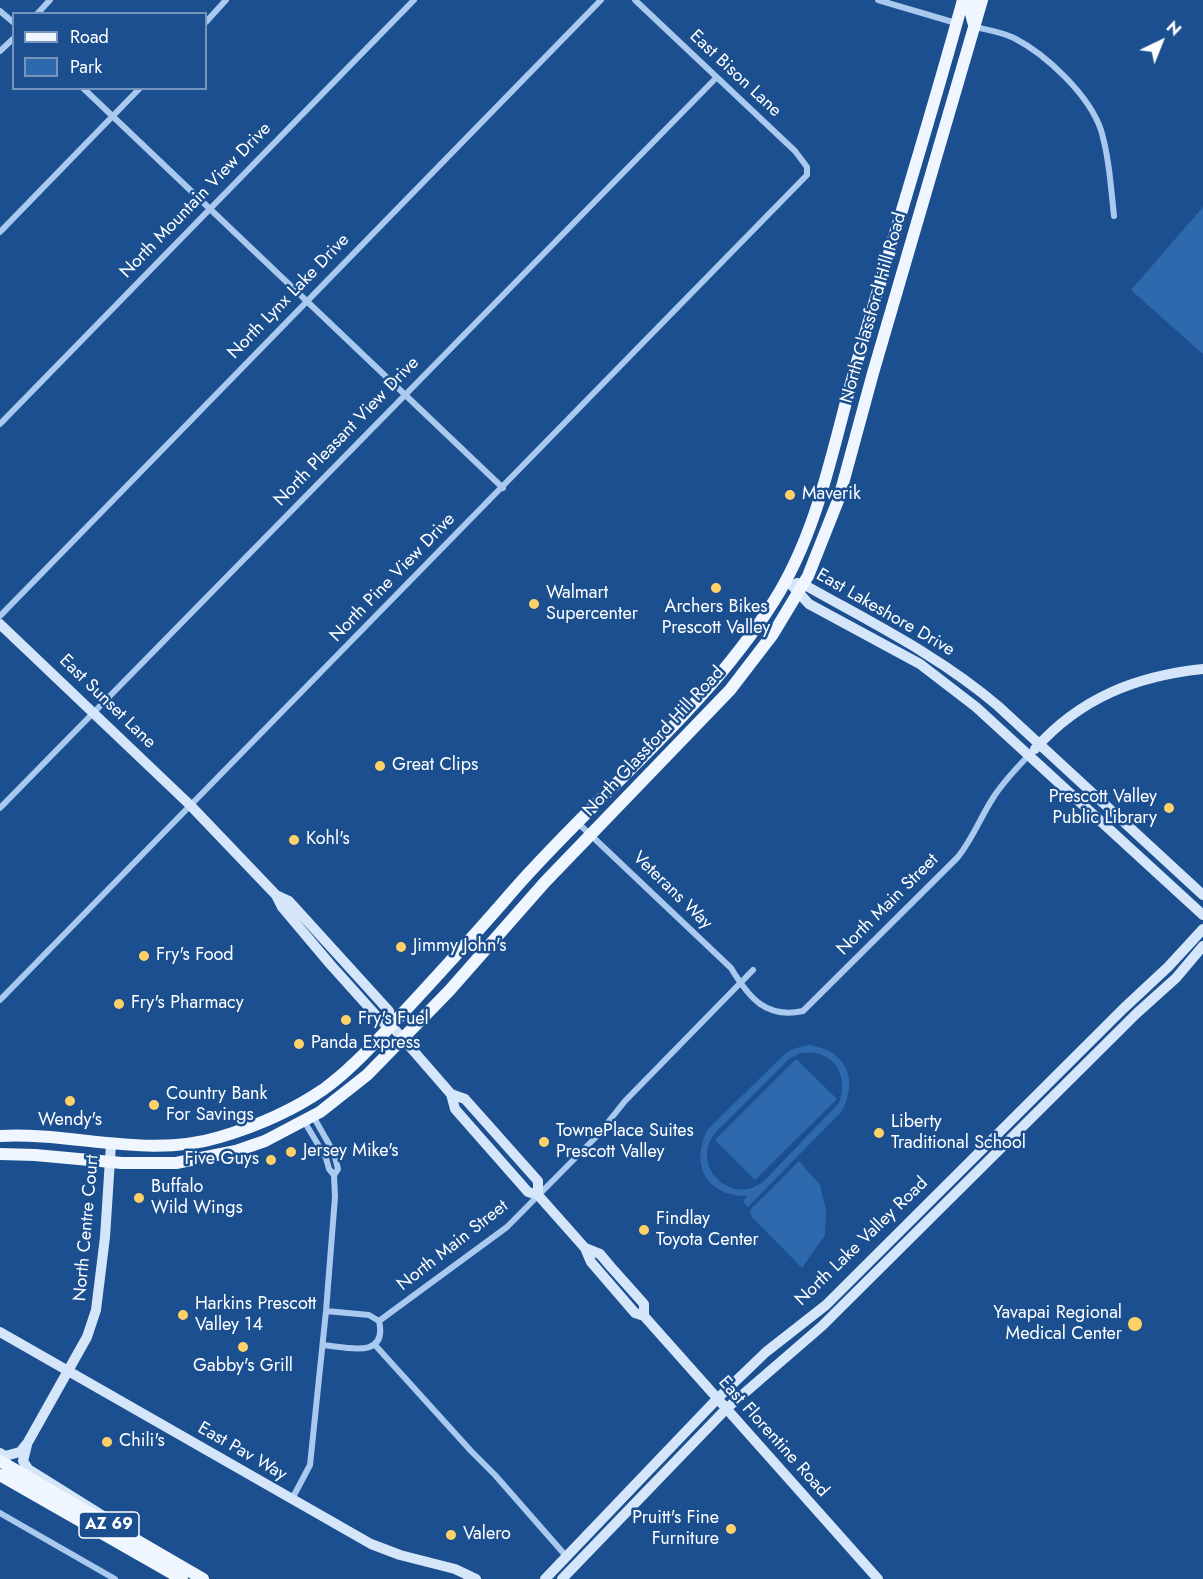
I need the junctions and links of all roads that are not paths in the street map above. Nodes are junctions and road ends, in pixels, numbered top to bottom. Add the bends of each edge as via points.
1 (50, 0) edge
2 (226, 0) edge
3 (414, 0) edge
4 (602, 0) edge
5 (635, 0) edge
6 (878, 0) edge
7 (963, 0) edge
8 (972, 0) edge
9 (982, 0) edge
10 (0, 10) edge
11 (39, 12) edge
12 (207, 20) edge
13 (12, 21) edge
14 (957, 23) junction
15 (975, 27) junction
16 (12, 40) edge
17 (0, 51) edge
18 (716, 78) junction
19 (959, 81) junction
20 (85, 90) edge
21 (138, 90) edge
22 (113, 117) junction
23 (807, 175) joint
24 (209, 210) junction
25 (1114, 216) dead end
26 (0, 232) edge
27 (306, 301) junction
28 (404, 395) junction
29 (0, 424) edge
30 (502, 488) junction
31 (787, 580) junction
32 (801, 589) junction
33 (0, 616) edge
34 (0, 624) edge
35 (927, 654) junction
36 (920, 664) junction
37 (1203, 669) edge
38 (93, 712) junction
39 (1039, 745) junction
40 (1029, 755) junction
41 (190, 805) junction
42 (0, 808) edge
43 (578, 823) junction
44 (591, 835) junction
45 (1203, 895) edge
46 (1203, 915) edge
47 (1203, 929) edge
48 (1203, 946) edge
49 (753, 970) dead end
50 (740, 984) junction
51 (0, 1000) edge
52 (391, 1025) junction
53 (403, 1038) junction
54 (309, 1119) junction
55 (0, 1136) edge
56 (111, 1144) junction
57 (0, 1154) edge
58 (110, 1161) junction
59 (538, 1195) junction
60 (326, 1311) junction
61 (380, 1322) junction
62 (0, 1332) edge
63 (323, 1345) junction
64 (375, 1345) junction
65 (68, 1372) junction
66 (717, 1398) junction
67 (726, 1409) junction
68 (27, 1442) junction
69 (0, 1454) edge
70 (0, 1461) edge
71 (0, 1475) edge
72 (292, 1499) junction
73 (0, 1513) edge
74 (139, 1542) junction
75 (566, 1556) junction
76 (115, 1579) edge
77 (182, 1579) edge
78 (203, 1579) edge
79 (476, 1579) edge
80 (545, 1579) edge
81 (562, 1579) edge
82 (878, 1579) edge

1 - 11 street
2 - 12 street
3 - 24 street, North Mountain View Drive
4 - 27 street, North Lynx Lake Drive
5 - 18 street, East Bison Lane
6 - 14 street
7 - 14 main road, North Glassford Hill Road
8 - 15 main road via 970,10
9 - 15 main road, North Glassford Hill Road
10 - 13 street
14 - 19 main road via 963,35 957,64
14 - 31 main road, North Glassford Hill Road via 818,507
15 - 19 main road, North Glassford Hill Road
15 - 25 street via 1008,36 1032,50 1084,98 1101,130
16 - 17 street
18 - 23 street, East Bison Lane via 795,151 807,167
18 - 28 street, North Pleasant View Drive
19 - 32 main road, North Glassford Hill Road via 839,498
20 - 22 street
21 - 22 street
22 - 24 street
22 - 26 street
23 - 30 street, North Pine View Drive
24 - 27 street
24 - 29 street, North Mountain View Drive
27 - 28 street
27 - 33 street, North Lynx Lake Drive
28 - 30 street
28 - 38 street, North Pleasant View Drive
30 - 41 street, North Pine View Drive
31 - 32 street, East Lakeshore Drive
31 - 43 main road, North Glassford Hill Road via 738,654
32 - 35 street, East Lakeshore Drive
32 - 36 street, East Lakeshore Drive via 809,604
32 - 44 main road, North Glassford Hill Road via 730,690
34 - 38 street, East Sunset Lane
35 - 36 street
35 - 39 street, East Lakeshore Drive via 984,694
36 - 40 street, East Lakeshore Drive
37 - 39 street via 1153,676 1105,694 1079,710
38 - 41 street, East Sunset Lane
38 - 42 street, North Pleasant View Drive
39 - 40 street
39 - 45 street, East Lakeshore Drive
40 - 46 street, East Lakeshore Drive
40 - 50 street, North Main Street via 991,800 957,858 803,1011 772,1011
41 - 51 street, North Pine View Drive
41 - 52 street, East Florentine Road via 350,966 389,1011
43 - 44 street, Veterans Way
43 - 52 main road, North Glassford Hill Road
44 - 50 street, Veterans Way via 731,968
44 - 53 main road, North Glassford Hill Road
47 - 66 street, North Lake Valley Road via 826,1305 766,1352
48 - 67 street, North Lake Valley Road via 1176,978 842,1307
49 - 50 street, North Main Street
50 - 59 street, North Main Street
52 - 53 street, East Florentine Road
52 - 56 main road, North Glassford Hill Road via 353,1065 285,1112 192,1143
53 - 54 main road, North Glassford Hill Road via 351,1089
53 - 59 street, East Florentine Road via 451,1094 465,1099 538,1181
54 - 58 main road, North Glassford Hill Road via 265,1141 206,1157 176,1163
54 - 60 street via 334,1175
55 - 56 main road, North Glassford Hill Road
56 - 58 street, North Centre Court
57 - 58 main road, North Glassford Hill Road
58 - 65 street, North Centre Court via 96,1310
59 - 61 street, North Main Street via 507,1227
59 - 66 street, East Florentine Road via 585,1248 600,1254 612,1267 644,1304 644,1316
60 - 61 street via 369,1315
60 - 63 street
61 - 64 street via 380,1338
62 - 65 street, East Pav Way
63 - 64 street via 367,1349
63 - 72 street via 310,1466
64 - 75 street
65 - 68 street, North Centre Court
65 - 72 street, East Pav Way
66 - 67 street, East Florentine Road
66 - 75 street, North Lake Valley Road
67 - 81 street, North Lake Valley Road
67 - 82 street, East Florentine Road
68 - 69 street via 20,1452
68 - 74 street via 23,1461 28,1469 96,1510
70 - 74 main road, AZ 69
71 - 77 main road, AZ 69
72 - 79 street, East Pav Way via 371,1544
73 - 76 street
74 - 78 main road, AZ 69
75 - 80 street, North Lake Valley Road

